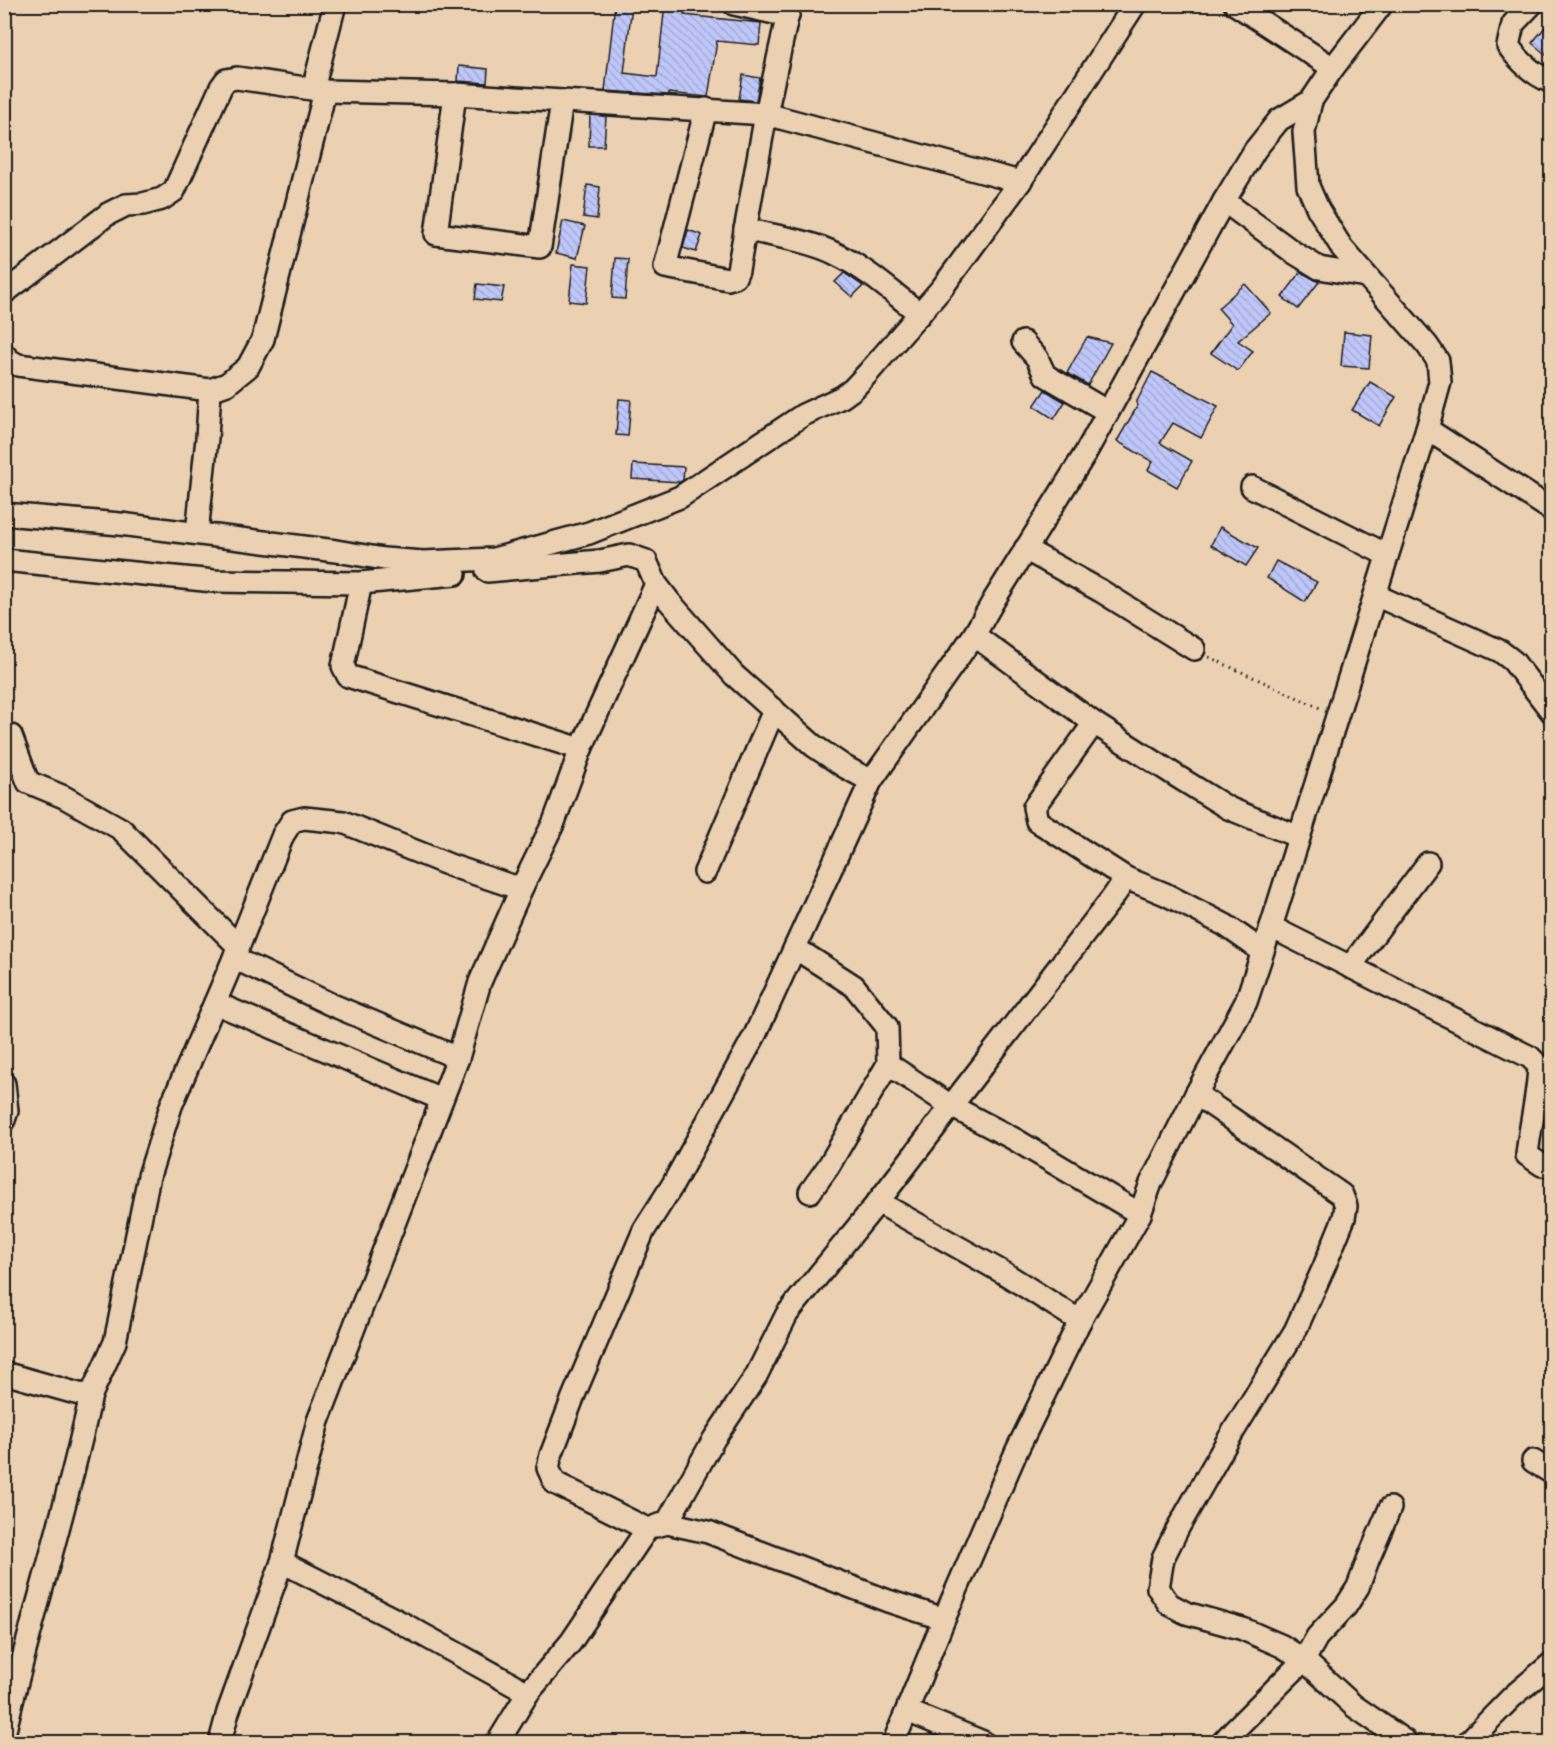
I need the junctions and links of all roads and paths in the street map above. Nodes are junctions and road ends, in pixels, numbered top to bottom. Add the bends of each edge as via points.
1 (335, 4) edge
2 (734, 4) edge
3 (1135, 4) edge
4 (1235, 4) edge
5 (1382, 4) edge
6 (1532, 4) edge
7 (789, 10) edge
8 (1333, 68) junction
9 (1551, 82) edge
10 (319, 90) junction
11 (455, 94) junction
12 (562, 101) junction
13 (1311, 101) junction
14 (706, 109) junction
15 (766, 114) junction
16 (1020, 182) junction
17 (1224, 201) junction
18 (745, 229) junction
19 (1366, 276) junction
20 (4, 293) edge
21 (920, 314) junction
22 (1023, 342) dead end
23 (4, 354) edge
24 (210, 390) junction
25 (1108, 412) junction
26 (1427, 429) junction
27 (1252, 487) dead end
28 (1551, 510) edge
29 (4, 514) edge
30 (197, 533) junction
31 (1025, 549) junction
32 (1387, 555) junction
33 (4, 560) edge
34 (361, 583) junction
35 (656, 584) junction
36 (1375, 595) junction
37 (974, 635) junction
38 (1194, 650) joint
39 (774, 710) junction
40 (1551, 712) edge
41 (1337, 716) junction
42 (1094, 723) junction
43 (4, 733) edge
44 (581, 749) junction
45 (871, 781) junction
46 (1299, 837) junction
47 (1428, 863) dead end
48 (705, 872) dead end
49 (1126, 878) junction
50 (523, 885) junction
51 (1271, 927) junction
52 (795, 948) junction
53 (1262, 951) junction
54 (236, 952) junction
55 (1350, 967) junction
56 (215, 1003) junction
57 (458, 1058) junction
58 (888, 1064) junction
59 (4, 1084) edge
60 (1196, 1094) junction
61 (441, 1099) junction
62 (951, 1106) junction
63 (4, 1120) edge
64 (1551, 1166) edge
65 (810, 1192) dead end
66 (878, 1202) junction
67 (1140, 1214) junction
68 (1080, 1322) junction
69 (4, 1373) edge
70 (91, 1395) junction
71 (1533, 1461) dead end
72 (1551, 1473) edge
73 (1390, 1508) dead end
74 (657, 1526) junction
75 (282, 1562) junction
76 (944, 1619) junction
77 (1304, 1660) junction
78 (1551, 1663) edge
79 (528, 1693) junction
80 (907, 1711) junction
81 (4, 1735) edge
82 (220, 1743) edge
83 (498, 1743) edge
84 (894, 1743) edge
85 (982, 1743) edge
86 (1223, 1743) edge
87 (1406, 1743) edge
88 (1468, 1743) edge

1 - 10 street
2 - 7 street
3 - 16 street
4 - 8 street
5 - 8 street
6 - 9 street via 1513,24 1508,46 1522,64
7 - 15 street
8 - 13 street
10 - 11 street
10 - 20 street via 237,78 226,80 174,191 162,199 126,205 108,214
10 - 24 street via 263,339 248,367 227,384
11 - 12 street
11 - 12 street via 436,234 540,247
12 - 14 street
13 - 17 street via 1279,120 1255,150
13 - 19 street via 1304,132 1308,186 1342,248
14 - 15 street
14 - 18 street via 665,267 728,279 735,276
15 - 16 street
15 - 18 street
16 - 21 street
17 - 19 street via 1319,268
17 - 25 street
18 - 21 street via 834,253 861,268
19 - 26 street via 1438,361 1440,382
21 - 30 street via 842,397 803,415 680,497 589,533 494,559 423,562
22 - 25 street via 1045,375
23 - 24 street via 18,365
24 - 30 street
25 - 31 street
26 - 28 street
26 - 32 street
27 - 32 street
29 - 30 street
31 - 37 street
31 - 38 street
32 - 36 street
33 - 34 street via 214,581
34 - 35 street via 629,555 646,561
34 - 44 street via 343,666 348,676
35 - 39 street via 734,675
35 - 44 street
36 - 40 street via 1500,651 1513,661
36 - 41 street
37 - 42 street
37 - 45 street
38 - 41 path
39 - 45 street via 814,746
39 - 48 street
41 - 46 street
42 - 46 street via 1228,808
42 - 49 street via 1034,807 1037,821
43 - 54 street via 11,736 28,782 64,797 121,830
44 - 50 street via 554,822
45 - 52 street
46 - 51 street
47 - 55 street
49 - 53 street via 1225,925
49 - 62 street
50 - 54 street via 512,886 452,866 343,822 304,818 292,821 283,835
50 - 57 street via 480,982
51 - 53 street
51 - 55 street
52 - 58 street via 861,994 887,1027
52 - 74 street via 755,1035 645,1230 551,1455 548,1468 555,1483
53 - 60 street via 1246,1002
54 - 56 street
54 - 57 street via 330,1004
55 - 64 street via 1530,1057 1539,1066 1539,1082 1527,1155
56 - 61 street
56 - 70 street via 171,1106 149,1176 115,1342
57 - 61 street
58 - 62 street
58 - 65 street
59 - 63 street
60 - 67 street via 1151,1183
60 - 77 street via 1342,1195 1346,1206 1295,1331 1179,1526 1163,1558 1158,1588 1169,1604 1186,1613 1243,1629
61 - 75 street via 318,1421
62 - 66 street
62 - 67 street
66 - 68 street via 1004,1273
66 - 74 street via 787,1314 756,1376
67 - 68 street
68 - 76 street via 1017,1450
69 - 70 street
70 - 81 street
71 - 72 street
73 - 77 street via 1358,1587 1317,1637
74 - 76 street via 708,1533
74 - 79 street
75 - 79 street
75 - 82 street
76 - 80 street
77 - 86 street
77 - 87 street via 1354,1706
78 - 88 street
79 - 83 street
80 - 84 street
80 - 85 street

